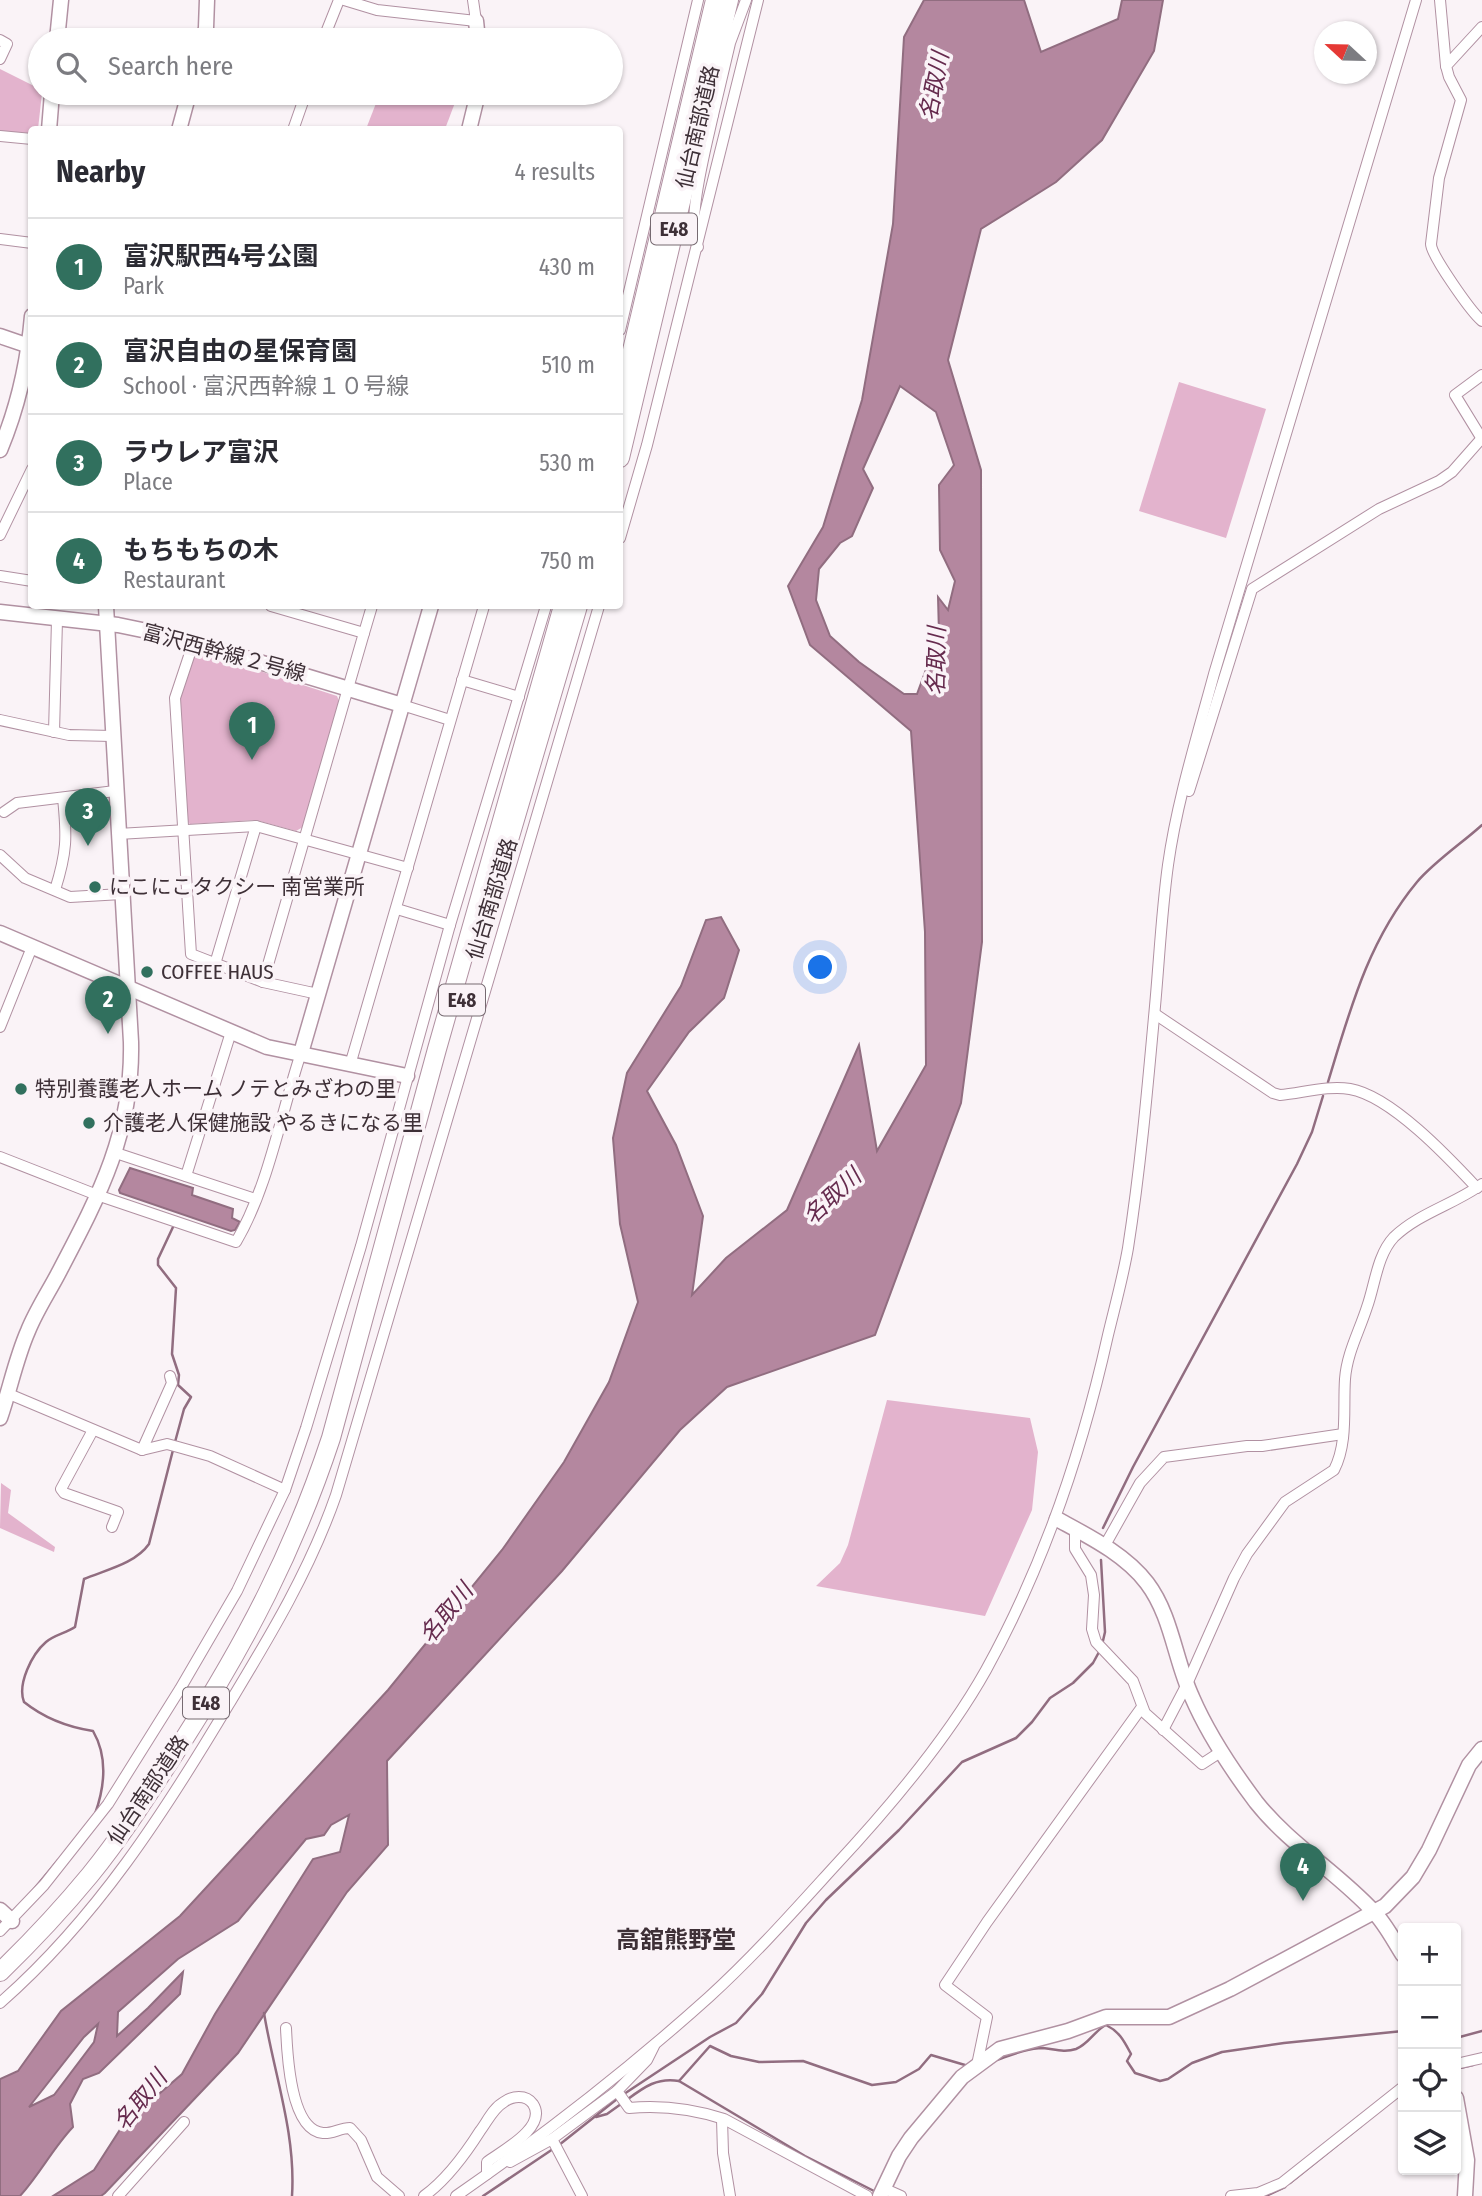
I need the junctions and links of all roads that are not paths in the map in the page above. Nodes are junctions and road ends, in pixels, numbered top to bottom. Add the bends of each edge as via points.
1 (61, 0) edge
2 (207, 0) edge
3 (341, 0) edge
4 (473, 0) edge
5 (698, 0) edge
6 (715, 0) edge
7 (729, 0) edge
8 (746, 0) edge
9 (758, 0) edge
10 (1416, 0) edge
11 (1440, 0) edge
12 (378, 5) edge
13 (476, 21) junction
14 (1482, 27) edge
15 (58, 28) edge
16 (206, 28) edge
17 (328, 28) edge
18 (477, 28) edge
19 (0, 40) edge
20 (0, 58) edge
21 (1446, 66) junction
22 (51, 105) edge
23 (185, 105) edge
24 (302, 105) edge
25 (475, 105) edge
26 (48, 126) edge
27 (180, 126) edge
28 (294, 126) edge
29 (470, 126) edge
30 (0, 136) edge
31 (28, 139) edge
32 (0, 239) edge
33 (28, 242) edge
34 (698, 247) junction
35 (623, 318) edge
36 (1482, 321) edge
37 (0, 336) edge
38 (28, 346) edge
39 (28, 356) edge
40 (1482, 374) edge
41 (623, 388) edge
42 (1482, 439) edge
43 (623, 445) edge
44 (0, 450) edge
45 (28, 477) edge
46 (623, 528) edge
47 (0, 535) edge
48 (0, 576) edge
49 (28, 580) edge
50 (106, 609) edge
51 (285, 609) edge
52 (371, 609) edge
53 (430, 609) edge
54 (483, 609) edge
55 (545, 609) edge
56 (562, 609) edge
57 (577, 609) edge
58 (598, 609) edge
59 (0, 612) edge
60 (57, 620) junction
61 (106, 624) junction
62 (364, 633) junction
63 (194, 641) junction
64 (462, 680) junction
65 (348, 688) junction
66 (519, 697) junction
67 (402, 705) junction
68 (0, 720) edge
69 (450, 720) junction
70 (54, 732) junction
71 (113, 736) junction
72 (115, 791) junction
73 (63, 798) junction
74 (1, 812) edge
75 (1178, 817) junction
76 (256, 826) junction
77 (183, 829) junction
78 (118, 834) junction
79 (304, 839) junction
80 (359, 854) junction
81 (0, 855) edge
82 (408, 868) junction
83 (55, 890) junction
84 (122, 894) junction
85 (397, 909) junction
86 (450, 925) junction
87 (0, 933) edge
88 (32, 947) junction
89 (215, 964) junction
90 (263, 982) junction
91 (127, 987) junction
92 (318, 994) junction
93 (1155, 1014) junction
94 (0, 1027) edge
95 (230, 1032) junction
96 (301, 1053) junction
97 (350, 1065) junction
98 (407, 1076) junction
99 (116, 1153) junction
100 (0, 1157) edge
101 (186, 1176) junction
102 (1479, 1186) edge
103 (97, 1195) junction
104 (255, 1199) junction
105 (170, 1376) dead end
106 (344, 1393) junction
107 (9, 1394) junction
108 (0, 1418) edge
109 (93, 1430) junction
110 (1343, 1434) junction
111 (142, 1450) junction
112 (285, 1490) junction
113 (1057, 1518) junction
114 (111, 1528) dead end
115 (1075, 1529) junction
116 (1104, 1546) junction
117 (1187, 1684) junction
118 (1142, 1707) junction
119 (1163, 1730) junction
120 (1482, 1749) edge
121 (1222, 1751) junction
122 (0, 1910) edge
123 (1374, 1912) junction
124 (12, 1920) junction
125 (0, 1931) edge
126 (1398, 1948) edge
127 (0, 1972) edge
128 (0, 2003) edge
129 (286, 2028) dead end
130 (656, 2041) junction
131 (1482, 2058) edge
132 (1461, 2063) edge
133 (977, 2065) junction
134 (617, 2091) junction
135 (1398, 2091) edge
136 (1458, 2112) edge
137 (722, 2119) junction
138 (184, 2122) dead end
139 (555, 2143) junction
140 (491, 2171) junction
141 (882, 2192) edge
142 (118, 2196) edge
143 (399, 2196) edge
144 (424, 2196) edge
145 (456, 2196) edge
146 (582, 2196) edge
147 (730, 2196) edge
148 (867, 2196) edge
149 (901, 2196) edge
150 (1231, 2196) edge
151 (1465, 2196) edge

1 - 15 street
2 - 16 street
3 - 12 street
3 - 17 street
4 - 13 street
5 - 35 street via 677,107
6 - 41 highway, 仙台南部道路 / E48
7 - 43 highway, 仙台南部道路 / E48
8 - 34 street via 711,115 694,224 693,239
9 - 34 street
10 - 75 street via 1214,674
11 - 21 street
12 - 13 street
13 - 18 street
14 - 21 street
19 - 20 street via 7,44
21 - 36 street via 1461,100 1439,178 1431,252
22 - 26 street
23 - 27 street
24 - 28 street
25 - 29 street
30 - 31 street
32 - 33 street
34 - 46 street
37 - 38 street
39 - 44 street via 18,402
40 - 42 street via 1455,395
42 - 75 street via 1439,481 1379,509 1252,589
45 - 47 street
48 - 49 street
50 - 61 street
51 - 62 street
52 - 62 street
53 - 67 street
54 - 64 street
55 - 66 street
56 - 106 highway, 仙台南部道路 / E48
57 - 106 highway, 仙台南部道路 / E48
58 - 128 street via 336,1495 313,1555 176,1792 115,1880 48,1959
59 - 60 street, 富沢西幹線２号線
60 - 61 street, 富沢西幹線２号線
60 - 70 street
61 - 63 street, 富沢西幹線２号線
61 - 71 street
62 - 65 street
63 - 65 street, 富沢西幹線２号線
63 - 77 street via 175,698
64 - 66 street
64 - 69 street
65 - 67 street, 富沢西幹線２号線
65 - 79 street
66 - 86 street
67 - 69 street
67 - 80 street
68 - 70 street
69 - 82 street
70 - 71 street
71 - 72 street
72 - 73 street
72 - 78 street
73 - 74 street via 17,803
73 - 83 street via 65,857
75 - 93 street via 1159,932
76 - 77 street
76 - 79 street
76 - 89 street
77 - 78 street
77 - 89 street via 191,954
78 - 84 street
79 - 80 street
79 - 90 street
80 - 82 street
80 - 92 street
81 - 83 street via 25,878
82 - 85 street
83 - 84 street via 70,897
84 - 91 street
85 - 86 street
85 - 97 street
86 - 98 street
87 - 88 street
88 - 91 street
88 - 94 street
89 - 90 street
90 - 92 street
91 - 95 street
91 - 99 street via 132,1071
92 - 96 street
93 - 102 street via 1273,1093 1358,1091 1403,1117
93 - 113 street via 1127,1253 1091,1410
95 - 96 street via 267,1047
95 - 101 street
96 - 97 street
96 - 104 street
97 - 98 street
98 - 112 street via 361,1247
99 - 101 street
99 - 103 street
100 - 103 street
101 - 104 street
102 - 110 street via 1417,1220 1386,1249 1346,1365
103 - 104 street via 236,1242
103 - 107 street via 27,1331
105 - 111 street via 172,1383 161,1397
106 - 127 highway, 仙台南部道路 / E48 via 288,1553 215,1690 92,1873
107 - 108 street
107 - 109 street
109 - 111 street
109 - 114 street via 61,1489 118,1511
110 - 116 street via 1164,1457 1140,1483
110 - 117 street via 1334,1470 1285,1502 1247,1554
111 - 112 street via 167,1444 185,1449
112 - 124 street via 237,1591 108,1804
113 - 115 street
113 - 130 street via 984,1673 927,1757 872,1826 786,1919 711,1995
115 - 116 street
115 - 118 street via 1075,1549 1091,1575 1096,1642 1133,1681
116 - 117 street via 1148,1584 1164,1615
117 - 119 street
117 - 121 street
118 - 119 street
118 - 133 street via 945,1985 986,2017
119 - 121 street via 1202,1764
120 - 123 street via 1469,1765 1413,1877
121 - 123 street via 1258,1804
122 - 124 street
123 - 126 street
123 - 133 street via 1169,2017 1106,2017 1000,2049
124 - 125 street
129 - 143 street via 300,2114 315,2131 350,2128 361,2140 376,2177
130 - 134 street via 647,2060
130 - 140 street
131 - 132 street
133 - 141 street via 911,2138
134 - 137 street via 629,2108 658,2107
134 - 139 street
135 - 150 street via 1282,2183 1258,2193
136 - 151 street via 1467,2160
137 - 147 street
137 - 148 street
138 - 142 street
139 - 140 street
139 - 146 street
140 - 144 street via 487,2162 534,2123 535,2110 526,2098 512,2098 498,2107 444,2178
140 - 145 street
141 - 149 street

